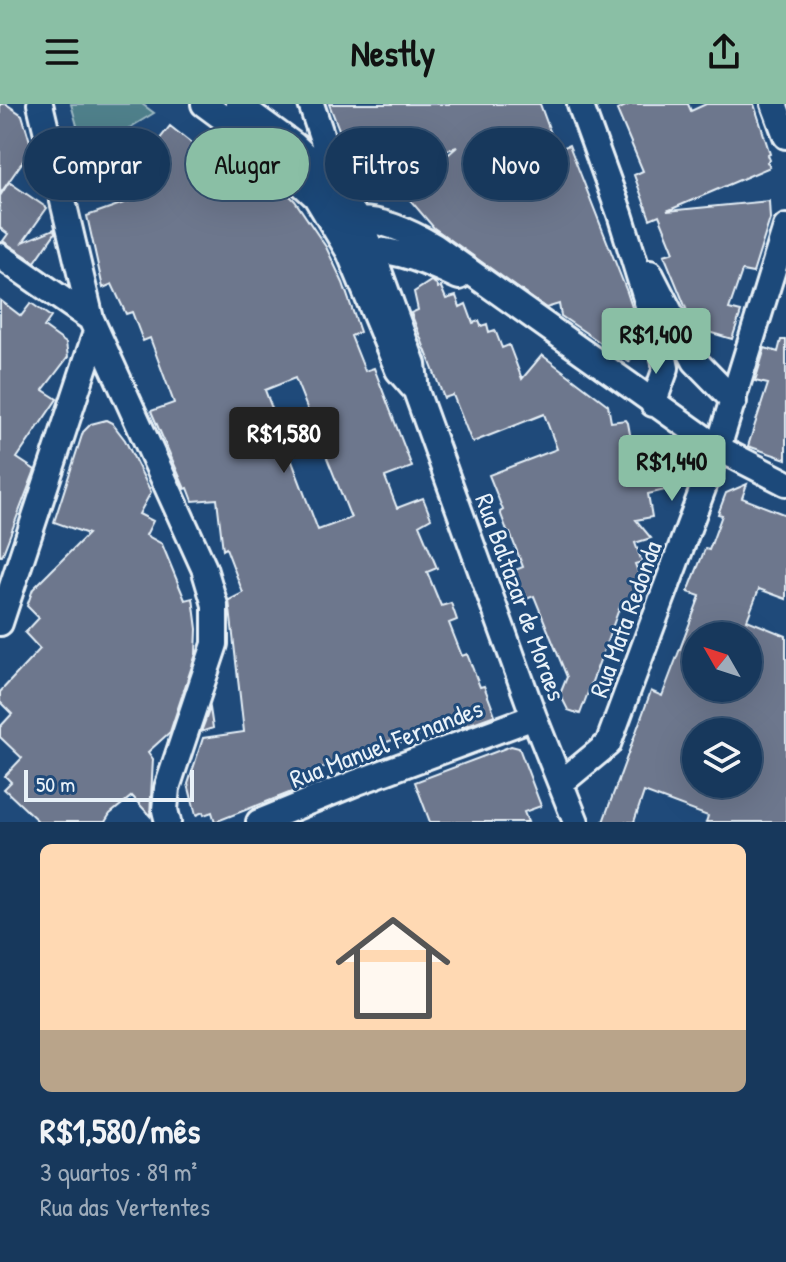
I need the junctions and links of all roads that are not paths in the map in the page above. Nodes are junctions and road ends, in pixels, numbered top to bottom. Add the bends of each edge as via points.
1 (40, 104) edge
2 (204, 104) edge
3 (238, 104) edge
4 (311, 104) edge
5 (580, 104) edge
6 (774, 104) edge
7 (267, 124) edge
8 (786, 136) edge
9 (324, 190) junction
10 (620, 214) junction
11 (346, 224) junction
12 (786, 227) edge
13 (360, 250) junction
14 (0, 256) edge
15 (508, 299) junction
16 (93, 326) junction
17 (695, 361) junction
18 (666, 368) junction
19 (734, 401) junction
20 (653, 404) junction
21 (718, 448) junction
22 (786, 483) edge
23 (0, 623) edge
24 (534, 717) junction
25 (561, 783) junction
26 (168, 822) edge
27 (259, 822) edge
28 (576, 822) edge

1 - 16 street
2 - 7 street, Rua Baltazar de Moraes
3 - 7 street, Rua Baltazar de Moraes
4 - 9 street via 334,173
5 - 10 street
6 - 8 street
7 - 9 street, Rua Baltazar de Moraes via 294,145
9 - 11 street, Rua Baltazar de Moraes
10 - 17 street
10 - 18 street
11 - 13 street, Rua Baltazar de Moraes
11 - 15 street via 381,224 414,235
12 - 19 street, Rua Mata Redonda
13 - 15 street via 410,257
13 - 24 street, Rua Baltazar de Moraes via 413,364 416,391
14 - 16 street
15 - 20 street
16 - 23 street
16 - 26 street via 204,568 215,605 215,644 167,788
17 - 18 street via 681,360
17 - 19 street
18 - 20 street
19 - 21 street, Rua Mata Redonda
20 - 21 street
21 - 22 street
21 - 25 street, Rua Mata Redonda via 608,744
24 - 25 street, Rua Baltazar de Moraes
24 - 27 street, Rua Manuel Fernandes
25 - 28 street, Rua Baltazar de Moraes

